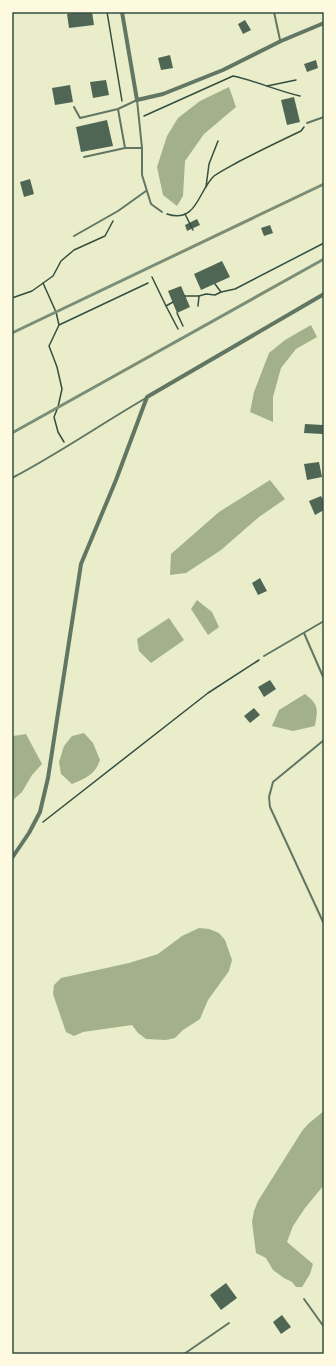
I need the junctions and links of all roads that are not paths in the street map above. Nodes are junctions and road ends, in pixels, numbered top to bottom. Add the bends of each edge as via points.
1 (122, 12) edge
2 (274, 12) edge
3 (324, 23) edge
4 (281, 41) junction
5 (137, 100) junction
6 (74, 107) dead end
7 (118, 109) junction
8 (324, 116) edge
9 (307, 122) road end
10 (125, 148) junction
11 (142, 148) junction
12 (84, 157) dead end
13 (146, 191) junction
14 (162, 212) road end
15 (74, 236) dead end
16 (324, 294) edge
17 (147, 397) junction
18 (12, 478) edge
19 (324, 621) edge
20 (304, 633) junction
21 (264, 656) road end
22 (324, 679) edge
23 (324, 740) edge
24 (12, 858) edge
25 (324, 924) edge
26 (304, 1299) dead end
27 (228, 1323) dead end
28 (324, 1327) edge
29 (184, 1354) edge

1 - 5 street
2 - 4 lane
3 - 4 street
4 - 5 street via 224,70 163,94
5 - 7 lane
5 - 11 lane
6 - 7 lane via 80,118
7 - 10 lane
8 - 9 lane
10 - 11 lane
10 - 12 lane
11 - 13 lane via 142,175
13 - 14 lane via 151,204
13 - 15 lane via 118,211
16 - 17 street
17 - 18 lane
17 - 24 street via 81,564 48,778 40,812
19 - 20 lane
20 - 21 lane
20 - 22 lane
23 - 25 lane via 273,782 269,797 270,807
26 - 28 lane
27 - 29 lane

